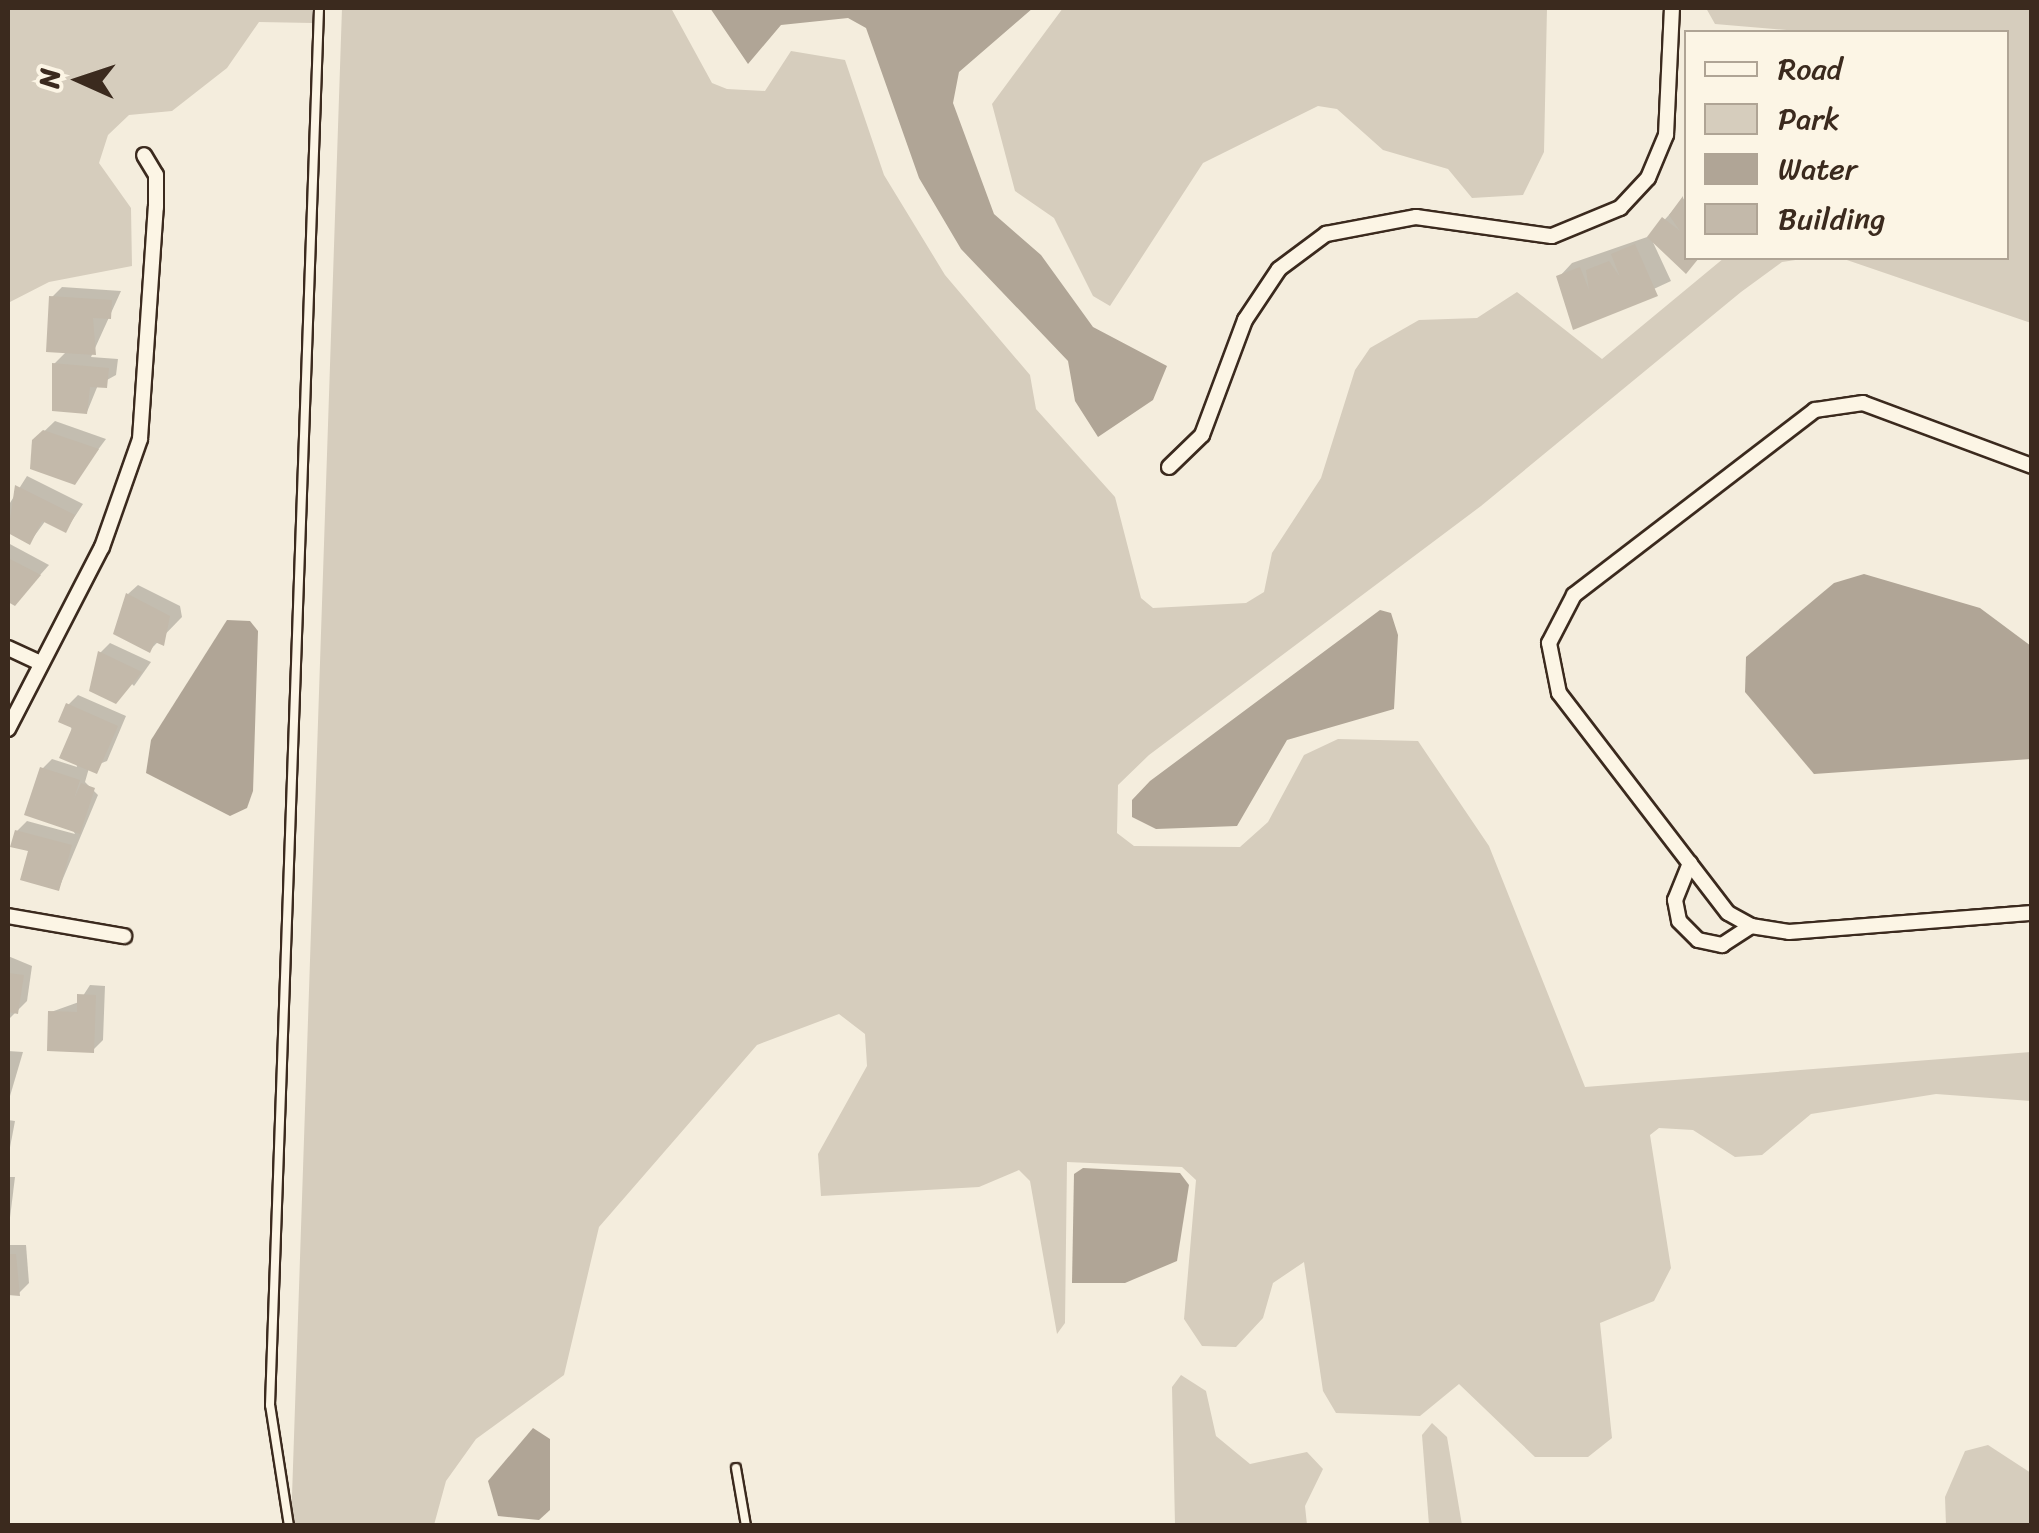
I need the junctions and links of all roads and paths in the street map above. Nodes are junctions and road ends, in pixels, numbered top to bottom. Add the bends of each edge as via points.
1 (319, 8) edge
2 (1672, 8) edge
3 (144, 155) dead end
4 (2032, 466) edge
5 (1169, 467) dead end
6 (8, 648) edge
7 (38, 662) junction
8 (8, 729) edge
9 (1690, 863) junction
10 (2032, 913) edge
11 (8, 916) edge
12 (1751, 926) junction
13 (124, 936) dead end
14 (736, 1468) dead end
15 (289, 1526) edge
16 (746, 1526) edge

1 - 15 lane via 270,1406
2 - 5 street via 1666,134 1648,178 1620,208 1552,236 1416,217 1326,234 1271,282 1245,320 1202,435
3 - 7 street via 156,191 140,438 102,547
4 - 9 street via 1863,403 1815,410 1574,595 1549,643 1559,694
6 - 7 street
7 - 8 street
9 - 12 street
9 - 12 street via 1675,900 1679,922 1698,940 1722,945
10 - 12 street via 1789,932
11 - 13 street
14 - 16 lane

